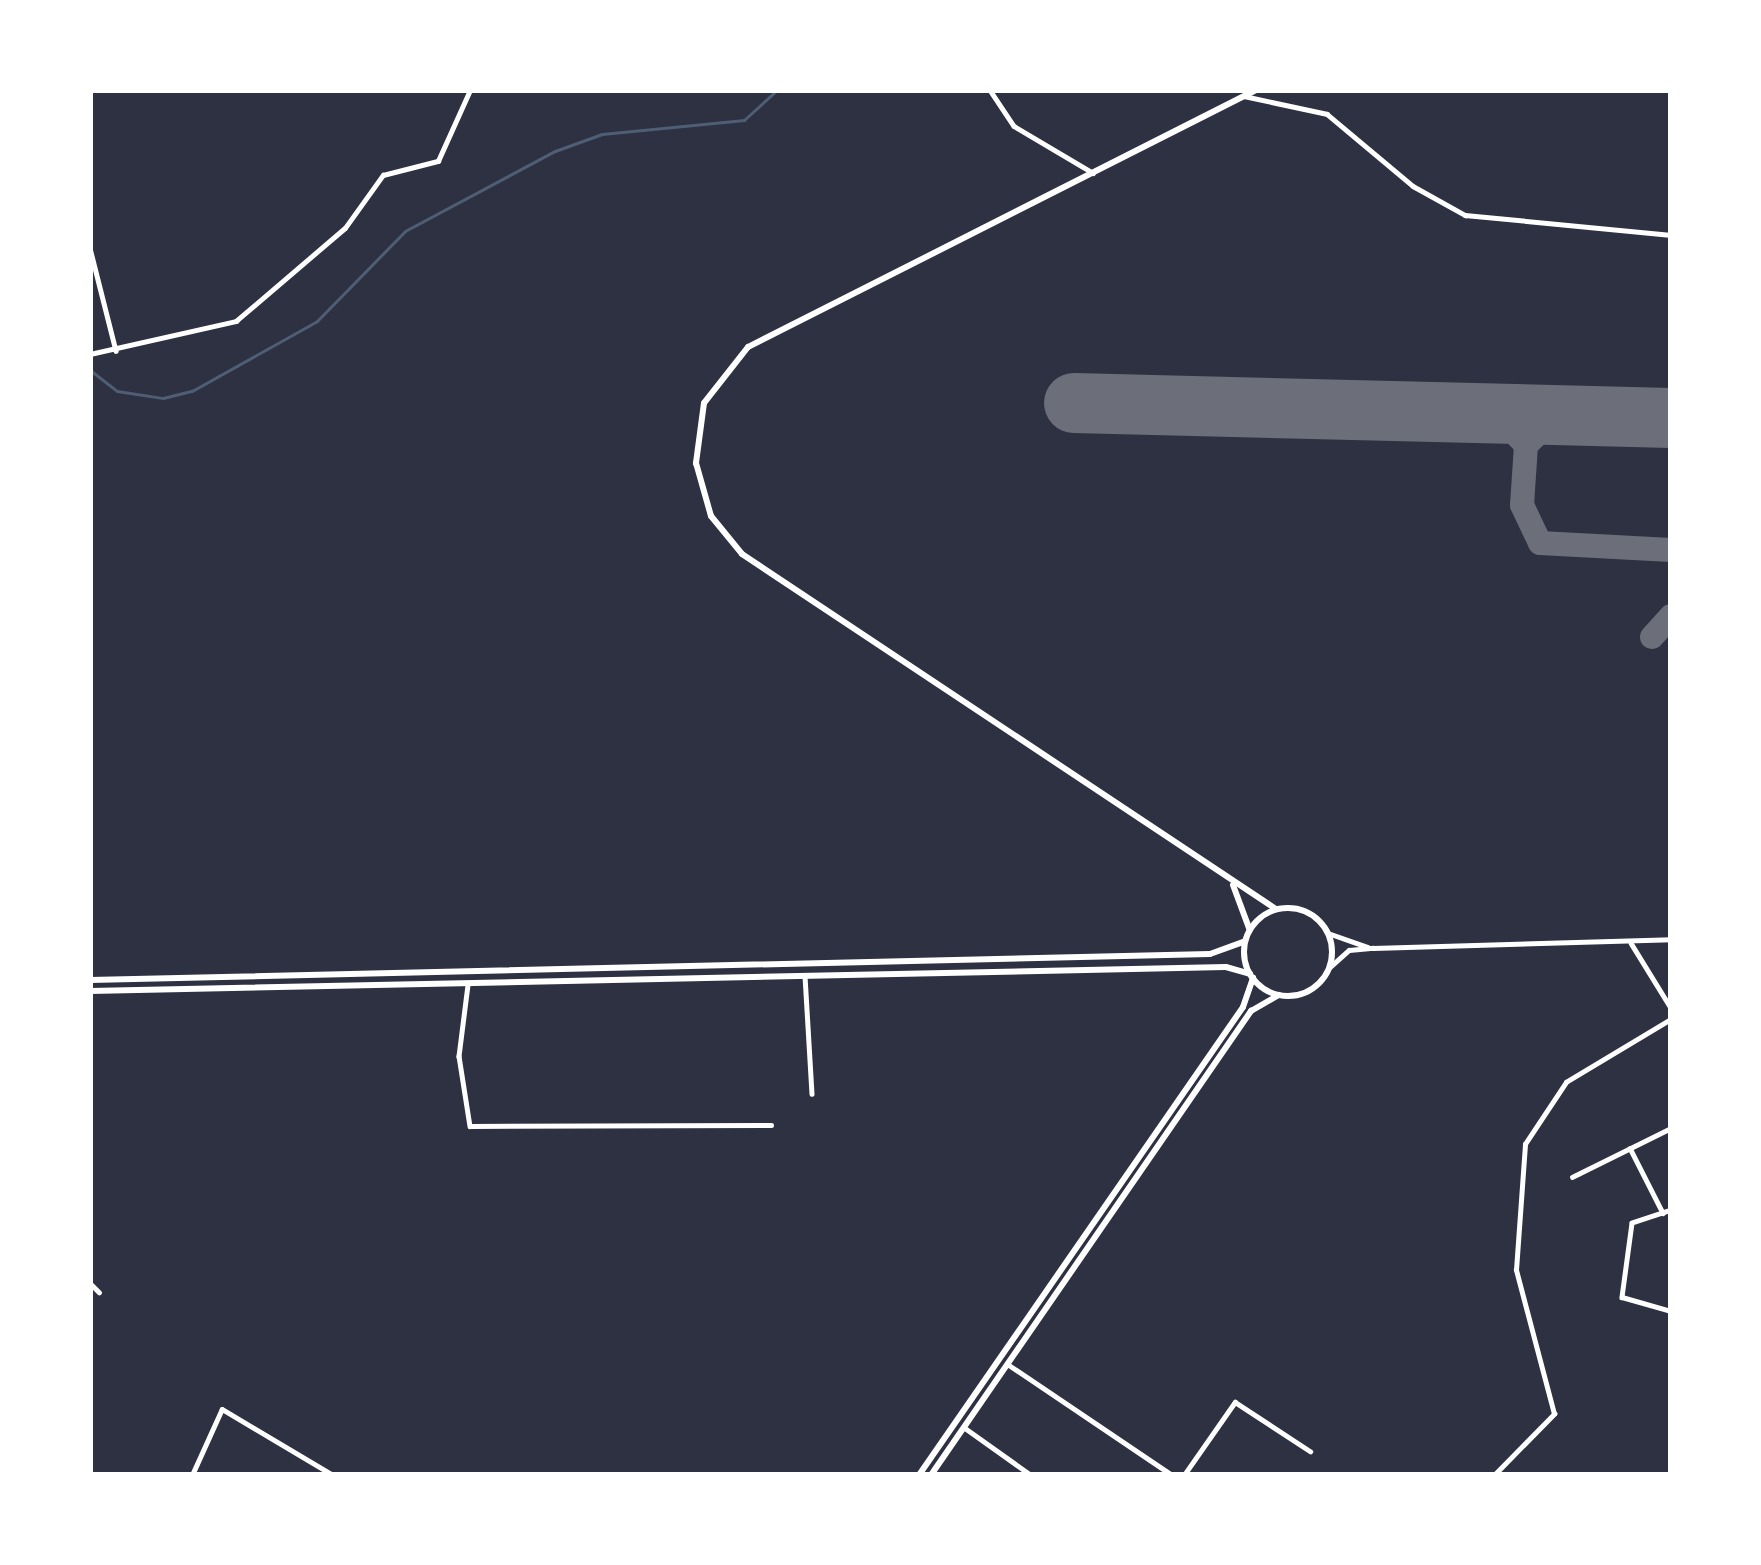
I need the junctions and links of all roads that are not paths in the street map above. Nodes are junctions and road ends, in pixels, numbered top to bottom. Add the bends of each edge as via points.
1 (470, 90) edge
2 (990, 90) edge
3 (1256, 90) edge
4 (1244, 96) junction
5 (1093, 173) junction
6 (1671, 235) edge
7 (90, 248) edge
8 (116, 351) junction
9 (90, 354) edge
10 (1231, 882) junction
11 (1276, 909) junction
12 (1250, 930) junction
13 (1328, 933) junction
14 (1671, 939) edge
15 (1245, 941) junction
16 (1631, 943) junction
17 (1373, 948) junction
18 (1330, 967) junction
19 (805, 976) junction
20 (1252, 976) junction
21 (90, 980) edge
22 (468, 982) junction
23 (90, 991) edge
24 (1279, 995) junction
25 (1671, 1008) edge
26 (1671, 1019) edge
27 (812, 1094) dead end
28 (771, 1125) dead end
29 (1671, 1128) edge
30 (1629, 1147) junction
31 (1572, 1177) dead end
32 (1667, 1211) edge
33 (90, 1282) edge
34 (99, 1292) dead end
35 (1671, 1311) edge
36 (1010, 1365) junction
37 (965, 1428) junction
38 (1310, 1450) dead end
39 (192, 1475) edge
40 (333, 1475) edge
41 (919, 1475) edge
42 (931, 1475) edge
43 (1031, 1475) edge
44 (1172, 1475) edge
45 (1184, 1475) edge
46 (1493, 1475) edge

1 - 8 street via 438,161 383,175 346,228 236,321
2 - 5 street via 1014,126
3 - 4 street
4 - 5 street
4 - 6 street via 1327,114 1413,186 1465,214
5 - 10 street via 748,346 704,403 696,463 710,516 742,554
7 - 8 street
8 - 9 street
10 - 11 street
10 - 12 street
11 - 12 street
11 - 13 street via 1306,911
12 - 15 street
13 - 17 street
13 - 18 street
14 - 16 street
15 - 20 street
15 - 21 street via 1210,954
16 - 17 street
16 - 25 street
17 - 18 street via 1349,950
18 - 24 street via 1315,987
19 - 20 street via 1226,967
19 - 22 street
19 - 27 street
20 - 24 street
20 - 41 street via 1243,1007
22 - 23 street
22 - 28 street via 459,1056 470,1126
24 - 36 street via 1251,1011
26 - 46 street via 1566,1082 1526,1144 1516,1270 1553,1414
29 - 30 street
30 - 31 street
30 - 32 street
32 - 35 street via 1632,1222 1622,1297
33 - 34 street
36 - 37 street
36 - 44 street
37 - 42 street
37 - 43 street
38 - 45 street via 1235,1402
39 - 40 street via 222,1409

